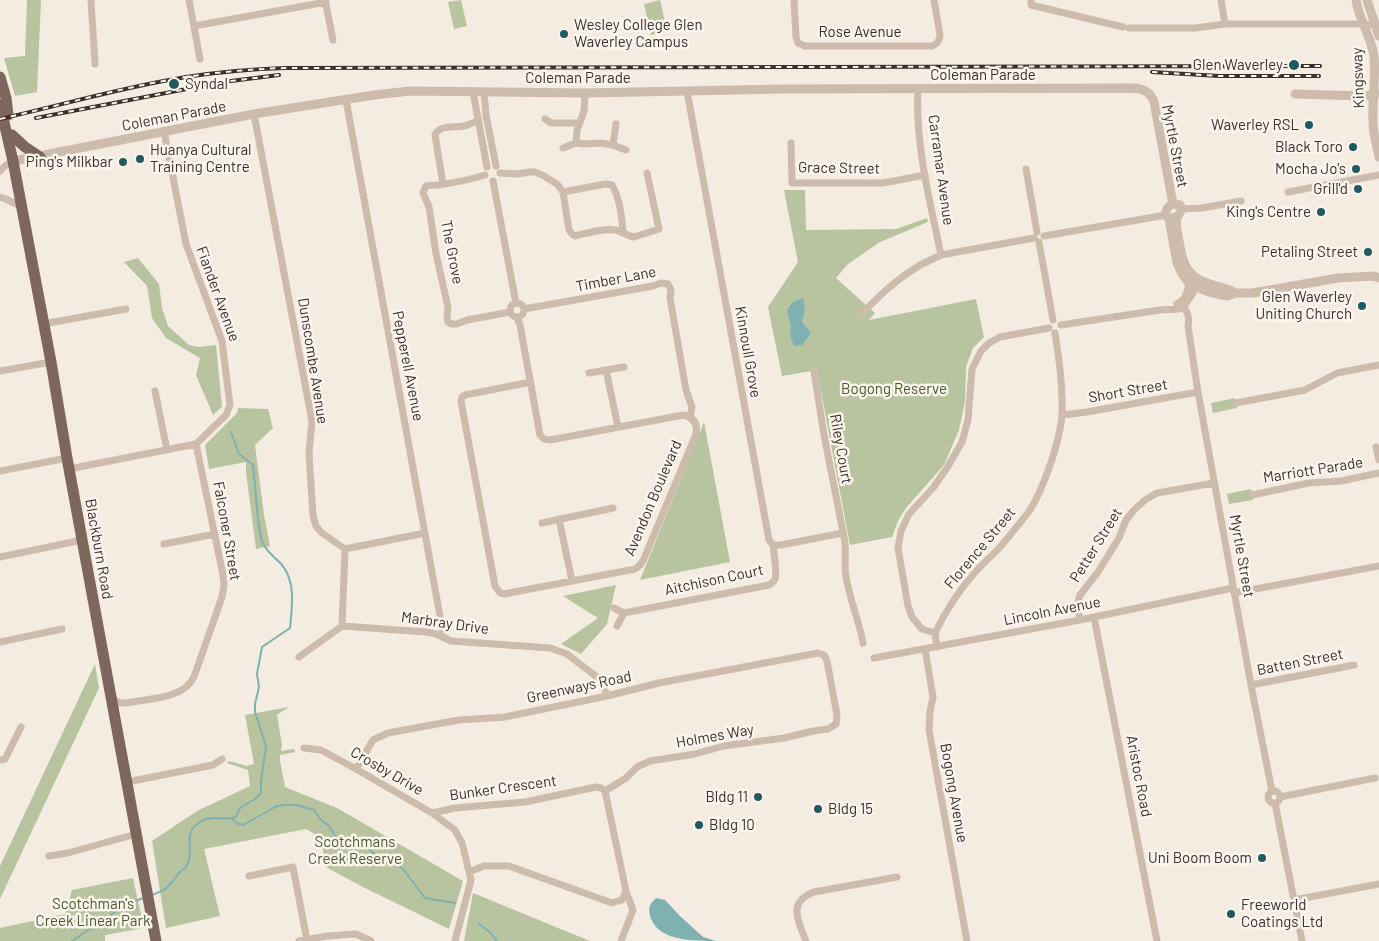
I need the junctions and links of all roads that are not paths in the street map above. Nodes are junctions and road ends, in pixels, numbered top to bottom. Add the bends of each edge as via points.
1 (91, 0) edge
2 (189, 0) edge
3 (794, 0) edge
4 (934, 0) edge
5 (1030, 0) edge
6 (1221, 0) edge
7 (1356, 0) edge
8 (1367, 0) edge
9 (326, 1) edge
10 (1225, 24) junction
11 (1363, 24) junction
12 (1377, 25) edge
13 (194, 26) junction
14 (1379, 36) edge
15 (334, 40) dead end
16 (200, 59) dead end
17 (95, 64) dead end
18 (0, 78) edge
19 (918, 89) junction
20 (473, 92) junction
21 (484, 92) junction
22 (585, 92) junction
23 (687, 92) junction
24 (1149, 93) joint
25 (1295, 94) dead end
26 (1376, 94) edge
27 (346, 100) junction
28 (0, 105) edge
29 (254, 114) junction
30 (1376, 118) edge
31 (479, 120) junction
32 (545, 120) dead end
33 (580, 123) junction
34 (616, 124) dead end
35 (164, 131) junction
36 (12, 135) junction
37 (576, 143) junction
38 (791, 143) dead end
39 (613, 145) junction
40 (563, 148) dead end
41 (626, 150) dead end
42 (40, 156) junction
43 (1379, 157) edge
44 (13, 161) junction
45 (487, 168) junction
46 (1026, 169) dead end
47 (498, 170) junction
48 (0, 171) edge
49 (647, 173) dead end
50 (925, 175) junction
51 (1379, 175) edge
52 (485, 176) junction
53 (493, 181) junction
54 (444, 184) junction
55 (563, 192) junction
56 (1288, 192) dead end
57 (0, 197) edge
58 (1241, 201) dead end
59 (1173, 204) junction
60 (22, 207) junction
61 (1182, 210) junction
62 (1170, 217) junction
63 (623, 232) junction
64 (1039, 237) junction
65 (940, 255) junction
66 (1377, 275) edge
67 (1193, 285) junction
68 (1236, 293) junction
69 (516, 303) junction
70 (1180, 306) junction
71 (126, 309) dead end
72 (524, 309) junction
73 (510, 312) junction
74 (861, 314) dead end
75 (518, 318) junction
76 (1053, 320) junction
77 (44, 324) junction
78 (1061, 325) junction
79 (1049, 328) junction
80 (1055, 333) junction
81 (50, 362) junction
82 (1379, 365) edge
83 (624, 367) dead end
84 (606, 370) junction
85 (0, 371) edge
86 (814, 371) dead end
87 (589, 373) dead end
88 (530, 382) junction
89 (155, 391) dead end
90 (1198, 392) junction
91 (1236, 403) dead end
92 (1062, 415) junction
93 (690, 417) junction
94 (618, 427) junction
95 (196, 444) junction
96 (1376, 446) dead end
97 (166, 450) junction
98 (1379, 460) edge
99 (68, 463) junction
100 (0, 471) edge
101 (1379, 473) edge
102 (1214, 483) junction
103 (1252, 494) dead end
104 (612, 508) dead end
105 (559, 519) junction
106 (542, 523) dead end
107 (425, 533) junction
108 (843, 533) junction
109 (215, 534) junction
110 (82, 540) junction
111 (164, 544) dead end
112 (774, 545) junction
113 (345, 550) junction
114 (0, 557) edge
115 (1379, 566) edge
116 (572, 581) junction
117 (1234, 590) junction
118 (614, 608) dead end
119 (624, 613) junction
120 (1094, 617) junction
121 (1080, 620) junction
122 (342, 626) junction
123 (617, 626) dead end
124 (62, 629) dead end
125 (934, 633) junction
126 (444, 638) junction
127 (0, 642) edge
128 (864, 643) dead end
129 (937, 647) junction
130 (925, 649) junction
131 (299, 657) dead end
132 (874, 658) dead end
133 (1354, 666) dead end
134 (1251, 685) junction
135 (606, 696) junction
136 (111, 698) junction
137 (836, 724) joint
138 (21, 728) dead end
139 (304, 748) dead end
140 (222, 759) dead end
141 (0, 760) edge
142 (356, 769) junction
143 (1375, 778) dead end
144 (127, 782) junction
145 (605, 791) junction
146 (1272, 791) junction
147 (1278, 800) junction
148 (432, 813) junction
149 (136, 834) junction
150 (49, 856) dead end
151 (469, 872) junction
152 (249, 876) dead end
153 (897, 877) dead end
154 (1379, 884) edge
155 (626, 891) junction
156 (1294, 900) junction
157 (303, 940) edge
158 (156, 941) edge
159 (371, 941) edge
160 (455, 941) edge
161 (621, 941) edge
162 (806, 941) edge
163 (967, 941) edge
164 (1157, 941) edge
165 (1302, 941) edge

1 - 17 street
2 - 13 street
3 - 4 street, Rose Avenue via 796,37 798,43 805,46 932,46 940,40
5 - 10 street via 1031,5 1126,27 1195,28
6 - 10 street
7 - 11 street, Kingsway
8 - 12 street, Kingsway
9 - 13 street
9 - 15 street
10 - 11 street
11 - 12 street
11 - 26 street, Kingsway via 1371,42
12 - 14 street, Kingsway
13 - 16 street
18 - 36 main road, Blackburn Road
19 - 23 street, Coleman Parade
19 - 24 street, Coleman Parade via 1134,88
19 - 50 street, Carramar Avenue via 919,136
20 - 21 street, Coleman Parade
20 - 27 street, Coleman Parade via 410,91
20 - 31 street
21 - 22 street, Coleman Parade
21 - 47 street
22 - 23 street, Coleman Parade
22 - 33 street
23 - 112 street, Kinnoull Grove via 769,540
24 - 59 street, Myrtle Street via 1154,102
25 - 26 street
26 - 30 street, Kingsway
27 - 29 street, Coleman Parade
27 - 107 street, Pepperell Avenue
28 - 44 main road, Blackburn Road
29 - 35 street, Coleman Parade
29 - 113 street, Dunscombe Avenue via 312,421 309,453 313,516 322,533
30 - 43 street, Kingsway via 1373,124
31 - 45 street
31 - 54 street via 470,125 437,131 435,135
32 - 33 street
33 - 37 street
34 - 39 street
35 - 42 street, Coleman Parade
35 - 95 street, Fiander Avenue via 184,238 222,341 230,405 226,415
36 - 42 main road
36 - 44 main road, Blackburn Road
37 - 39 street
37 - 40 street
38 - 50 street, Grace Street via 792,183 883,183
39 - 41 street
42 - 44 street, Coleman Parade
44 - 48 street
44 - 60 main road, Blackburn Road
45 - 47 street via 492,165
45 - 52 street
46 - 64 street
47 - 53 street via 499,178
47 - 55 street via 517,174 535,172 557,184
49 - 63 street via 659,229 634,237
50 - 65 street, Carramar Avenue
51 - 56 street
52 - 53 street
52 - 54 street, The Grove
53 - 69 street
54 - 73 street, The Grove via 426,186 424,193 448,307 448,322 457,324
55 - 63 street via 572,234 608,230
55 - 63 street via 612,185
57 - 60 street
58 - 61 street
59 - 61 street via 1180,205
59 - 62 street via 1167,209
60 - 77 main road, Blackburn Road
61 - 62 street
62 - 64 street
62 - 67 street via 1177,263
62 - 68 street via 1184,263 1193,275
64 - 65 street
64 - 76 street
65 - 74 street via 902,277
66 - 68 street
67 - 68 street via 1227,296
67 - 70 street
69 - 72 street
69 - 73 street via 510,307
70 - 78 street
70 - 90 street, Myrtle Street via 1188,326
71 - 77 street
72 - 75 street
72 - 93 street, Timber Lane via 668,284 686,390 692,407
73 - 75 street
75 - 88 street, Avendon Boulevard
76 - 78 street
76 - 79 street
77 - 81 main road, Blackburn Road
78 - 80 street
79 - 80 street
79 - 125 street via 1000,336 981,351 972,369 968,420 962,442 933,488 909,514 901,531 898,548 910,611 922,629
80 - 92 street, Florence Street
81 - 85 street
81 - 99 main road, Blackburn Road
82 - 91 street via 1337,373 1306,390
83 - 84 street
84 - 87 street
84 - 94 street
86 - 108 street, Riley Court
88 - 94 street, Avendon Boulevard via 540,435 544,439
88 - 116 street, Avendon Boulevard via 465,395 461,401 495,586 504,594
89 - 97 street
90 - 92 street, Short Street
90 - 102 street, Myrtle Street
92 - 125 street, Florence Street via 1048,472 1030,509 957,594
93 - 94 street, Avendon Boulevard via 683,414
93 - 116 street, Avendon Boulevard via 696,424 696,434 639,566
95 - 97 street
95 - 109 street, Falconer Street
96 - 98 street
97 - 99 street
99 - 100 street
99 - 110 main road, Blackburn Road
101 - 103 street, Marriott Parade
102 - 117 street, Myrtle Street
102 - 121 street, Petter Street via 1157,493 1134,510 1098,572 1080,595 1077,605
104 - 105 street
105 - 106 street
105 - 116 street
107 - 113 street
107 - 126 street, Pepperell Avenue
108 - 112 street
108 - 128 street, Riley Court via 846,577
109 - 111 street
109 - 136 street, Falconer Street via 224,586 196,674 189,684 171,695 126,703
110 - 114 street
110 - 136 main road, Blackburn Road
112 - 119 street, Aitchison Court via 776,574 769,585
113 - 122 street
115 - 117 street, Lincoln Avenue
117 - 120 street, Lincoln Avenue
117 - 134 street, Myrtle Street
118 - 119 street
119 - 123 street
120 - 121 street, Lincoln Avenue
120 - 164 street, Aristoc Road
121 - 129 street, Lincoln Avenue
122 - 126 street, Marbray Drive via 426,632
122 - 131 street
124 - 127 street
125 - 129 street
126 - 135 street, Marbray Drive via 550,648 562,652 602,681
129 - 130 street, Lincoln Avenue
130 - 132 street, Lincoln Avenue
130 - 163 street, Bogong Avenue via 933,697 929,730
133 - 134 street, Batten Street
134 - 146 street, Myrtle Street
135 - 137 street, Greenways Road via 818,653 827,661
135 - 142 street, Greenways Road via 505,716 459,720 388,733 373,740
136 - 144 main road, Blackburn Road
137 - 145 street, Holmes Way via 828,729 784,738 650,761
138 - 141 street via 5,759
139 - 142 street, Crosby Drive via 321,750
140 - 144 street via 213,765
142 - 148 street, Crosby Drive
143 - 147 street
144 - 149 main road, Blackburn Road
145 - 148 street, Bunker Crescent via 596,787 525,802
145 - 155 street
146 - 147 street via 1278,792
146 - 147 street via 1268,798 1271,802
147 - 156 street
148 - 151 street, Crosby Drive via 455,830 462,843
149 - 150 street
149 - 158 main road, Blackburn Road
151 - 155 street via 484,866 509,866 612,903 622,900
151 - 160 street, Crosby Drive via 471,880
152 - 157 street via 293,867
153 - 162 street via 814,892 801,899 796,916
154 - 156 street
155 - 161 street via 633,910
156 - 165 street
157 - 159 street via 356,934

